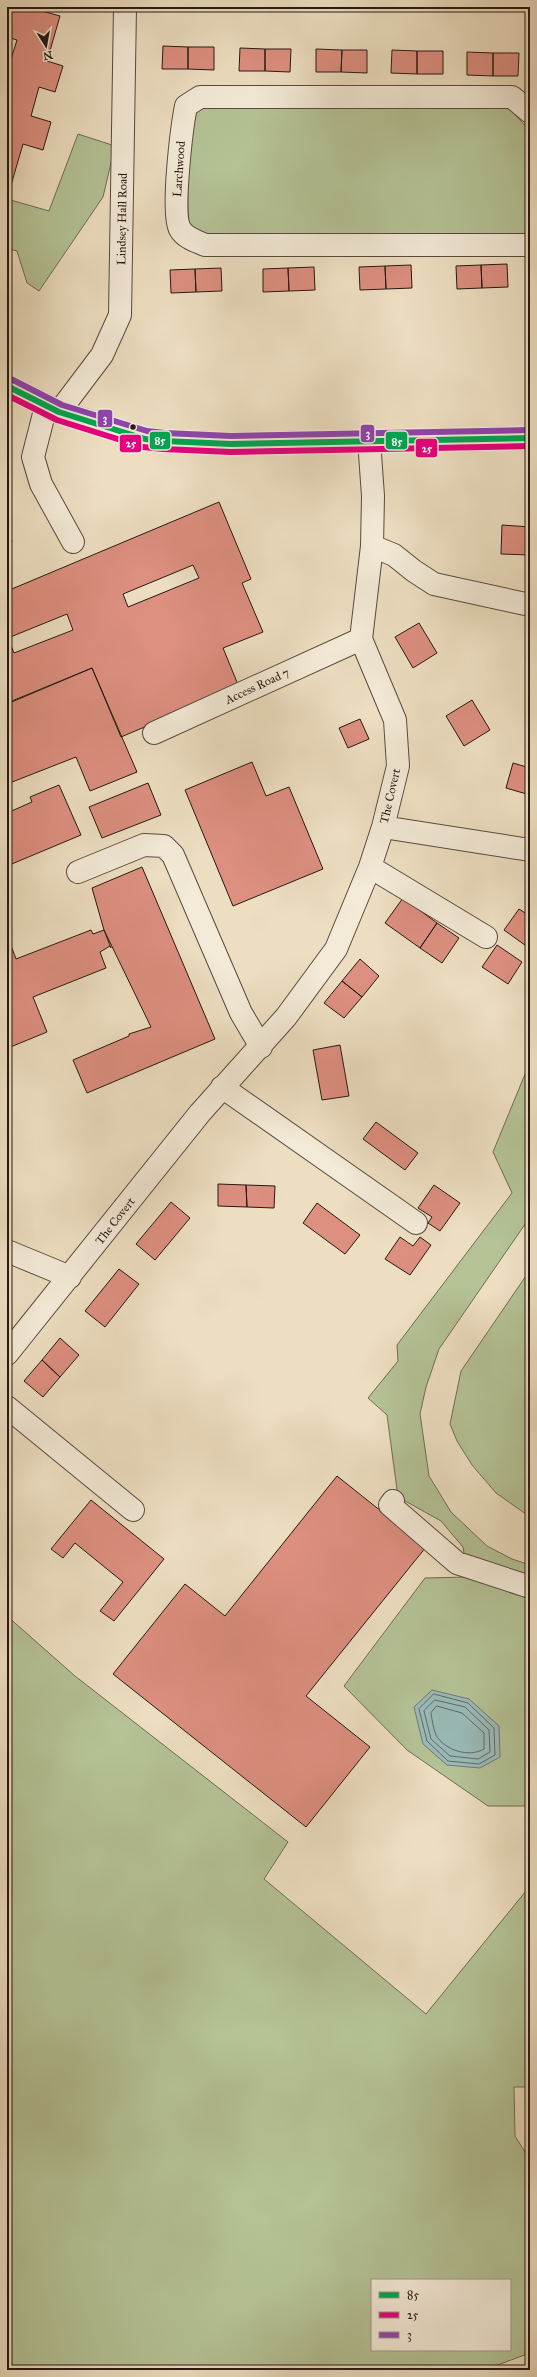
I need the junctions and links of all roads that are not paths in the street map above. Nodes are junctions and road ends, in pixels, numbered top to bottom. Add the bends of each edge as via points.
1 (125, 7) edge
2 (530, 112) edge
3 (530, 245) edge
4 (7, 386) edge
5 (52, 409) junction
6 (530, 438) edge
7 (369, 440) junction
8 (73, 542) dead end
9 (372, 546) junction
10 (530, 605) edge
11 (361, 639) junction
12 (154, 734) dead end
13 (383, 827) junction
14 (530, 850) edge
15 (370, 867) junction
16 (78, 872) dead end
17 (486, 938) dead end
18 (261, 1047) junction
19 (222, 1087) junction
20 (416, 1223) dead end
21 (7, 1251) edge
22 (70, 1278) junction
23 (7, 1354) edge
24 (7, 1407) edge
25 (394, 1501) dead end
26 (133, 1510) dead end
27 (530, 1587) edge

1 - 5 street, Lindsey Hall Road via 120,315 102,354
2 - 3 street, Larchwood via 512,97 200,97 186,106 177,203 179,228 188,238 205,246
4 - 5 street
5 - 7 street via 145,439 231,444
5 - 8 street via 33,457 40,484
6 - 7 street
7 - 9 street, The Covert via 374,496
9 - 10 street via 394,554 434,584
9 - 11 street, The Covert
11 - 12 street, Access Road 7
11 - 13 street, The Covert via 395,720 398,766
13 - 14 street
13 - 15 street, The Covert
15 - 17 street
15 - 18 street, The Covert via 336,950
16 - 18 street via 144,845 164,846 172,855 241,1013
18 - 19 street, The Covert
19 - 20 street
19 - 22 street, The Covert
21 - 22 street
22 - 23 street, The Covert
24 - 26 street
25 - 27 street via 390,1504 457,1563

